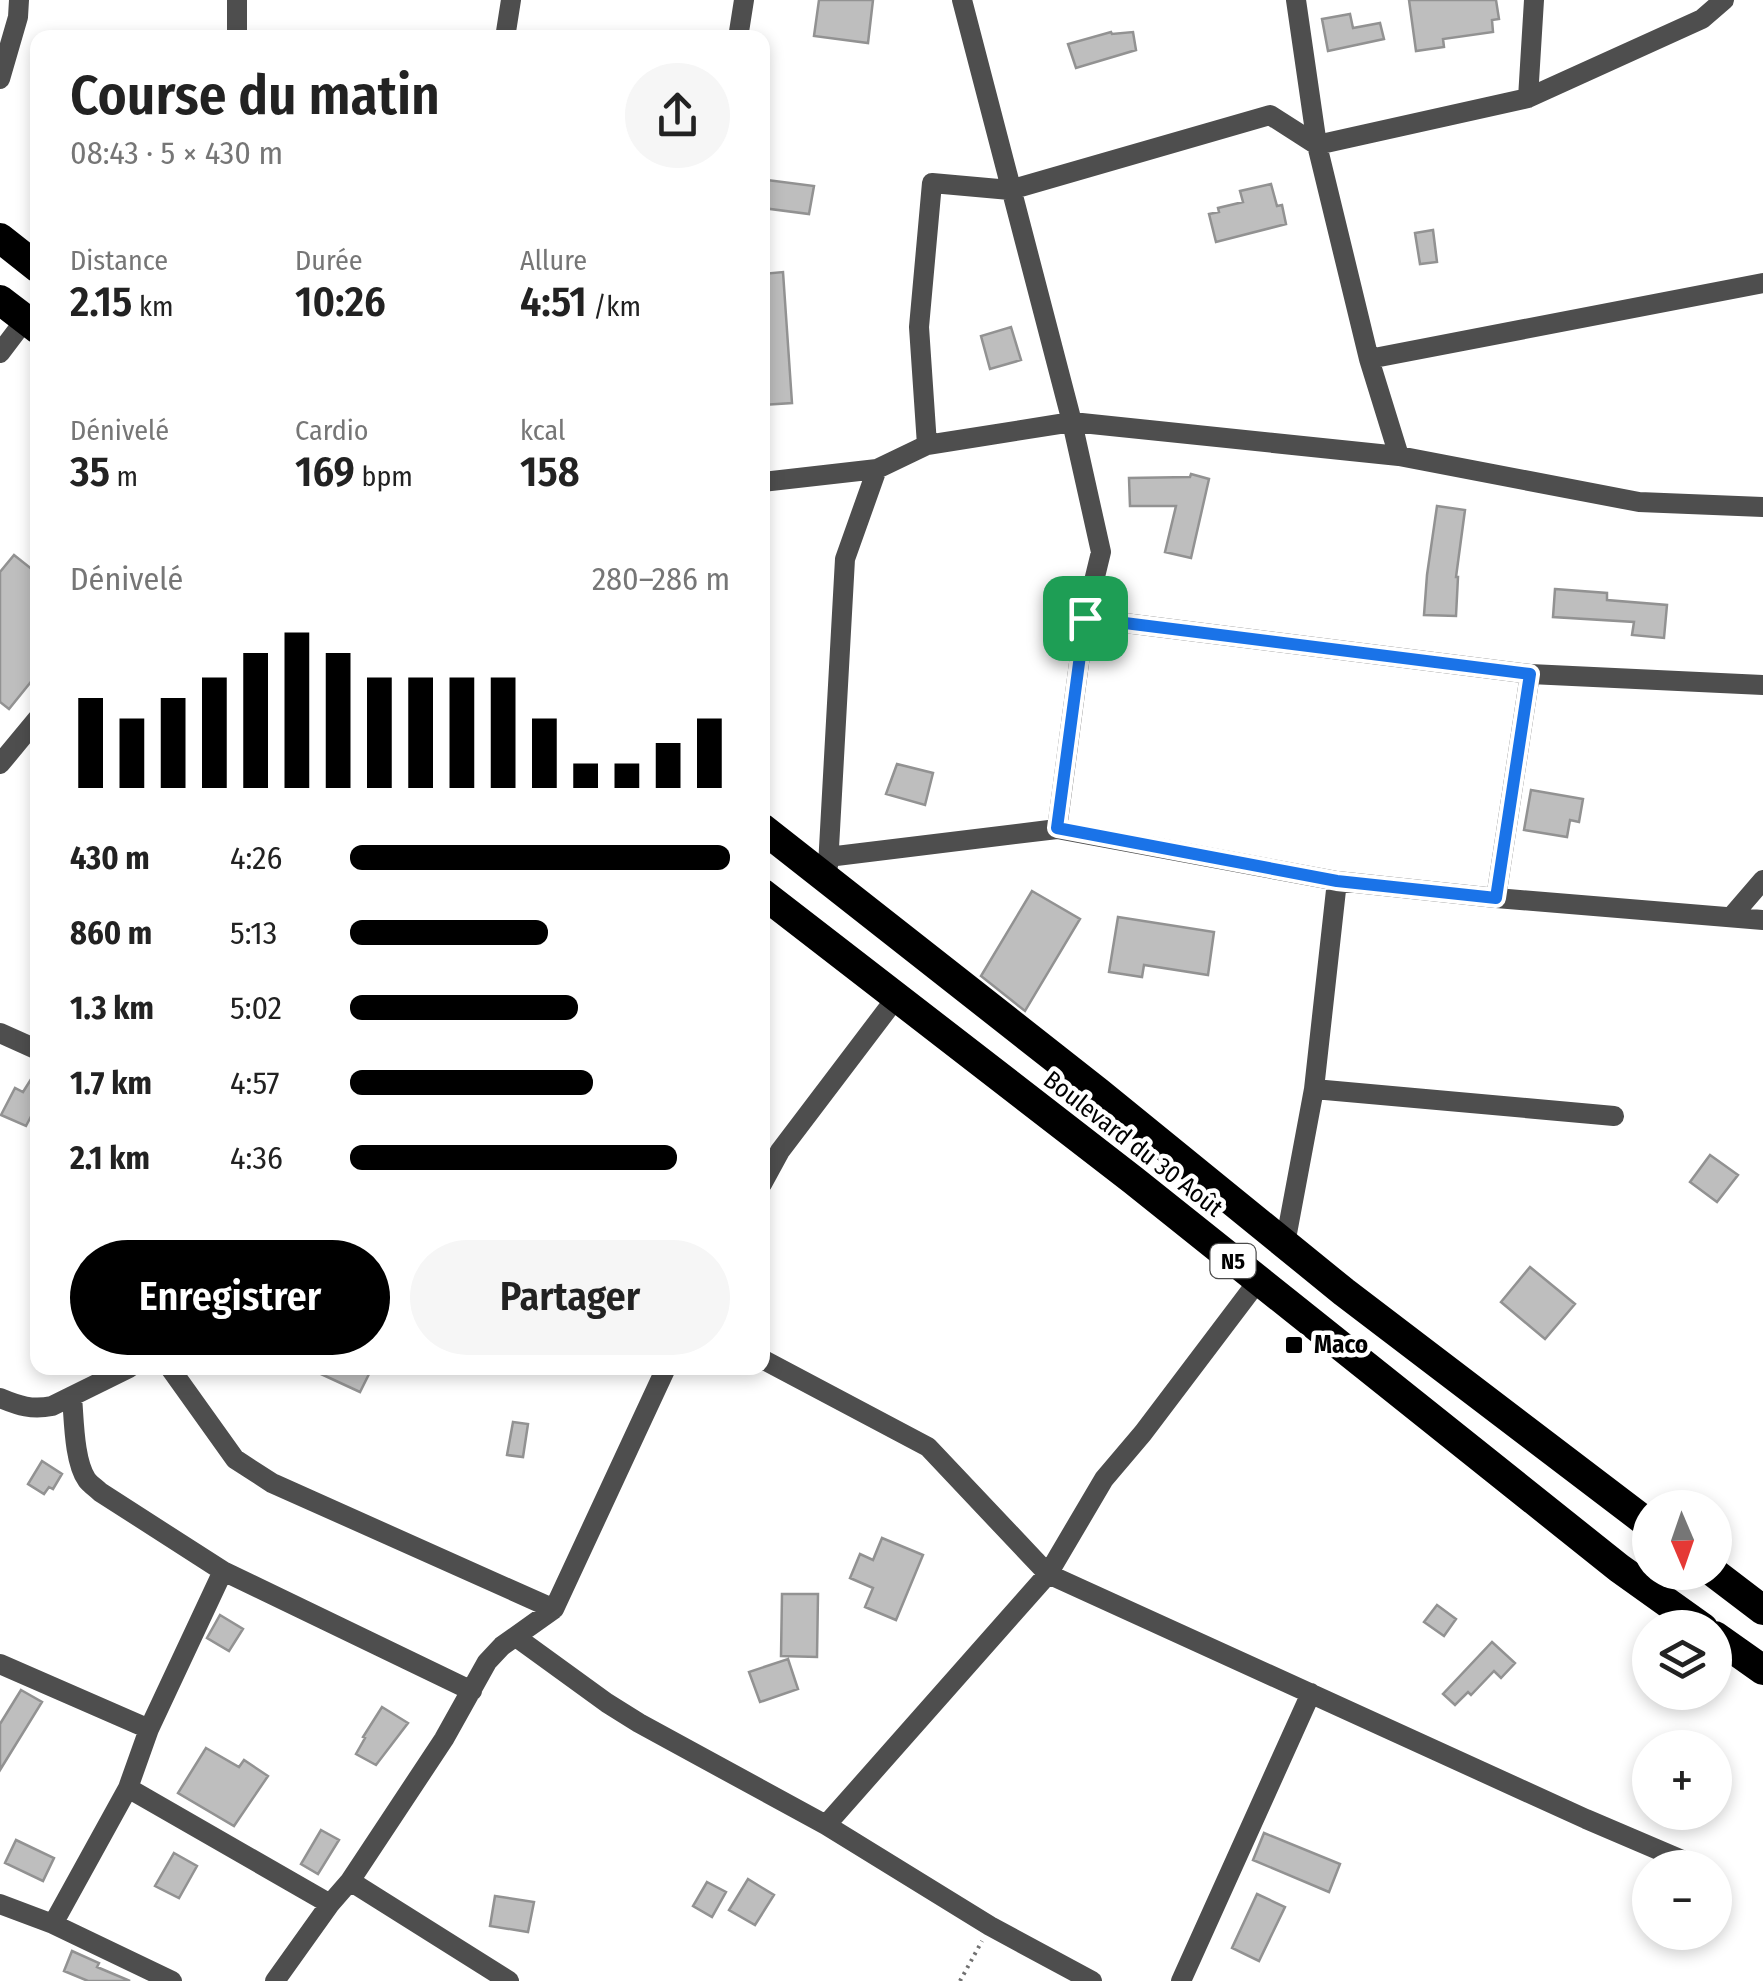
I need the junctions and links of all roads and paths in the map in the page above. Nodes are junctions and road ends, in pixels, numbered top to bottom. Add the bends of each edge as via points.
1 (19, 0) edge
2 (237, 0) edge
3 (511, 0) edge
4 (744, 0) edge
5 (962, 0) edge
6 (1296, 0) edge
7 (1534, 0) edge
8 (1724, 0) edge
9 (237, 30) edge
10 (507, 30) edge
11 (739, 30) edge
12 (0, 79) edge
13 (1528, 98) junction
14 (1317, 145) junction
15 (1010, 190) junction
16 (0, 238) edge
17 (30, 262) edge
18 (1763, 283) edge
19 (0, 300) edge
20 (30, 323) edge
21 (30, 325) edge
22 (0, 353) edge
23 (1369, 358) junction
24 (1072, 422) junction
25 (927, 444) junction
26 (1399, 456) junction
27 (877, 469) junction
28 (770, 481) edge
29 (1763, 508) edge
30 (1085, 618) junction
31 (1530, 674) junction
32 (1763, 685) edge
33 (30, 728) edge
34 (0, 764) edge
35 (1057, 828) junction
36 (770, 833) edge
37 (828, 869) junction
38 (1763, 880) edge
39 (1337, 881) junction
40 (1496, 898) junction
41 (770, 899) edge
42 (1732, 916) junction
43 (1763, 920) edge
44 (896, 998) junction
45 (0, 1033) edge
46 (30, 1046) edge
47 (1314, 1089) junction
48 (1614, 1116) dead end
49 (770, 1169) edge
50 (1284, 1244) junction
51 (1258, 1281) junction
52 (770, 1363) edge
53 (115, 1375) edge
54 (175, 1375) edge
55 (663, 1375) edge
56 (72, 1397) junction
57 (0, 1398) edge
58 (1632, 1510) edge
59 (223, 1571) junction
60 (1048, 1574) junction
61 (1732, 1586) edge
62 (554, 1609) junction
63 (1678, 1610) edge
64 (1763, 1610) edge
65 (516, 1636) junction
66 (1732, 1648) edge
67 (0, 1664) edge
68 (1763, 1670) edge
69 (472, 1691) junction
70 (1310, 1694) junction
71 (149, 1729) junction
72 (128, 1788) junction
73 (826, 1824) junction
74 (1660, 1850) edge
75 (350, 1881) junction
76 (0, 1904) edge
77 (330, 1904) junction
78 (53, 1924) junction
79 (990, 1926) junction
80 (172, 1981) edge
81 (274, 1981) edge
82 (509, 1981) edge
83 (960, 1981) edge
84 (1092, 1981) edge
85 (1181, 1981) edge

1 - 12 street
2 - 9 street
3 - 10 street
4 - 11 street
5 - 15 street
6 - 14 street
7 - 13 street
8 - 13 street via 1702,18
13 - 14 street
14 - 15 street via 1270,115
14 - 23 street
15 - 24 street
15 - 25 street via 932,182 920,327
16 - 17 highway
18 - 23 street
19 - 20 highway
21 - 22 street
23 - 26 street
24 - 25 street
24 - 26 street
24 - 30 street via 1100,552
25 - 27 street
26 - 29 street via 1639,502
27 - 28 street
27 - 37 street via 845,559
30 - 31 street
30 - 35 street
31 - 32 street
31 - 40 street
33 - 34 street
35 - 37 street
35 - 39 street
36 - 37 highway, Boulevard du 30 Août / N5
37 - 50 highway, Boulevard du 30 Août / N5
38 - 42 street
39 - 40 street
39 - 47 street
40 - 42 street
41 - 44 highway, Boulevard du 30 Août / N5
42 - 43 street
44 - 49 street
44 - 51 highway, Boulevard du 30 Août / N5
45 - 46 street
47 - 48 street
47 - 50 street
50 - 58 highway, Boulevard du 30 Août / N5
51 - 60 street via 1104,1479
51 - 63 highway, Boulevard du 30 Août / N5
52 - 60 street via 928,1446
53 - 56 street
54 - 62 street via 235,1459 253,1472
55 - 62 street
56 - 57 street via 40,1409
56 - 59 street via 87,1480
59 - 69 street
59 - 71 street
60 - 70 street
60 - 73 street
61 - 64 highway
62 - 65 street
65 - 69 street via 494,1653
65 - 73 street via 639,1723
66 - 68 highway
67 - 71 street
69 - 75 street
70 - 74 street
70 - 85 street
71 - 72 street
72 - 77 street
72 - 78 street
73 - 79 street
75 - 77 street
75 - 82 street
76 - 78 street
77 - 81 street
78 - 80 street
79 - 83 path
79 - 84 street

